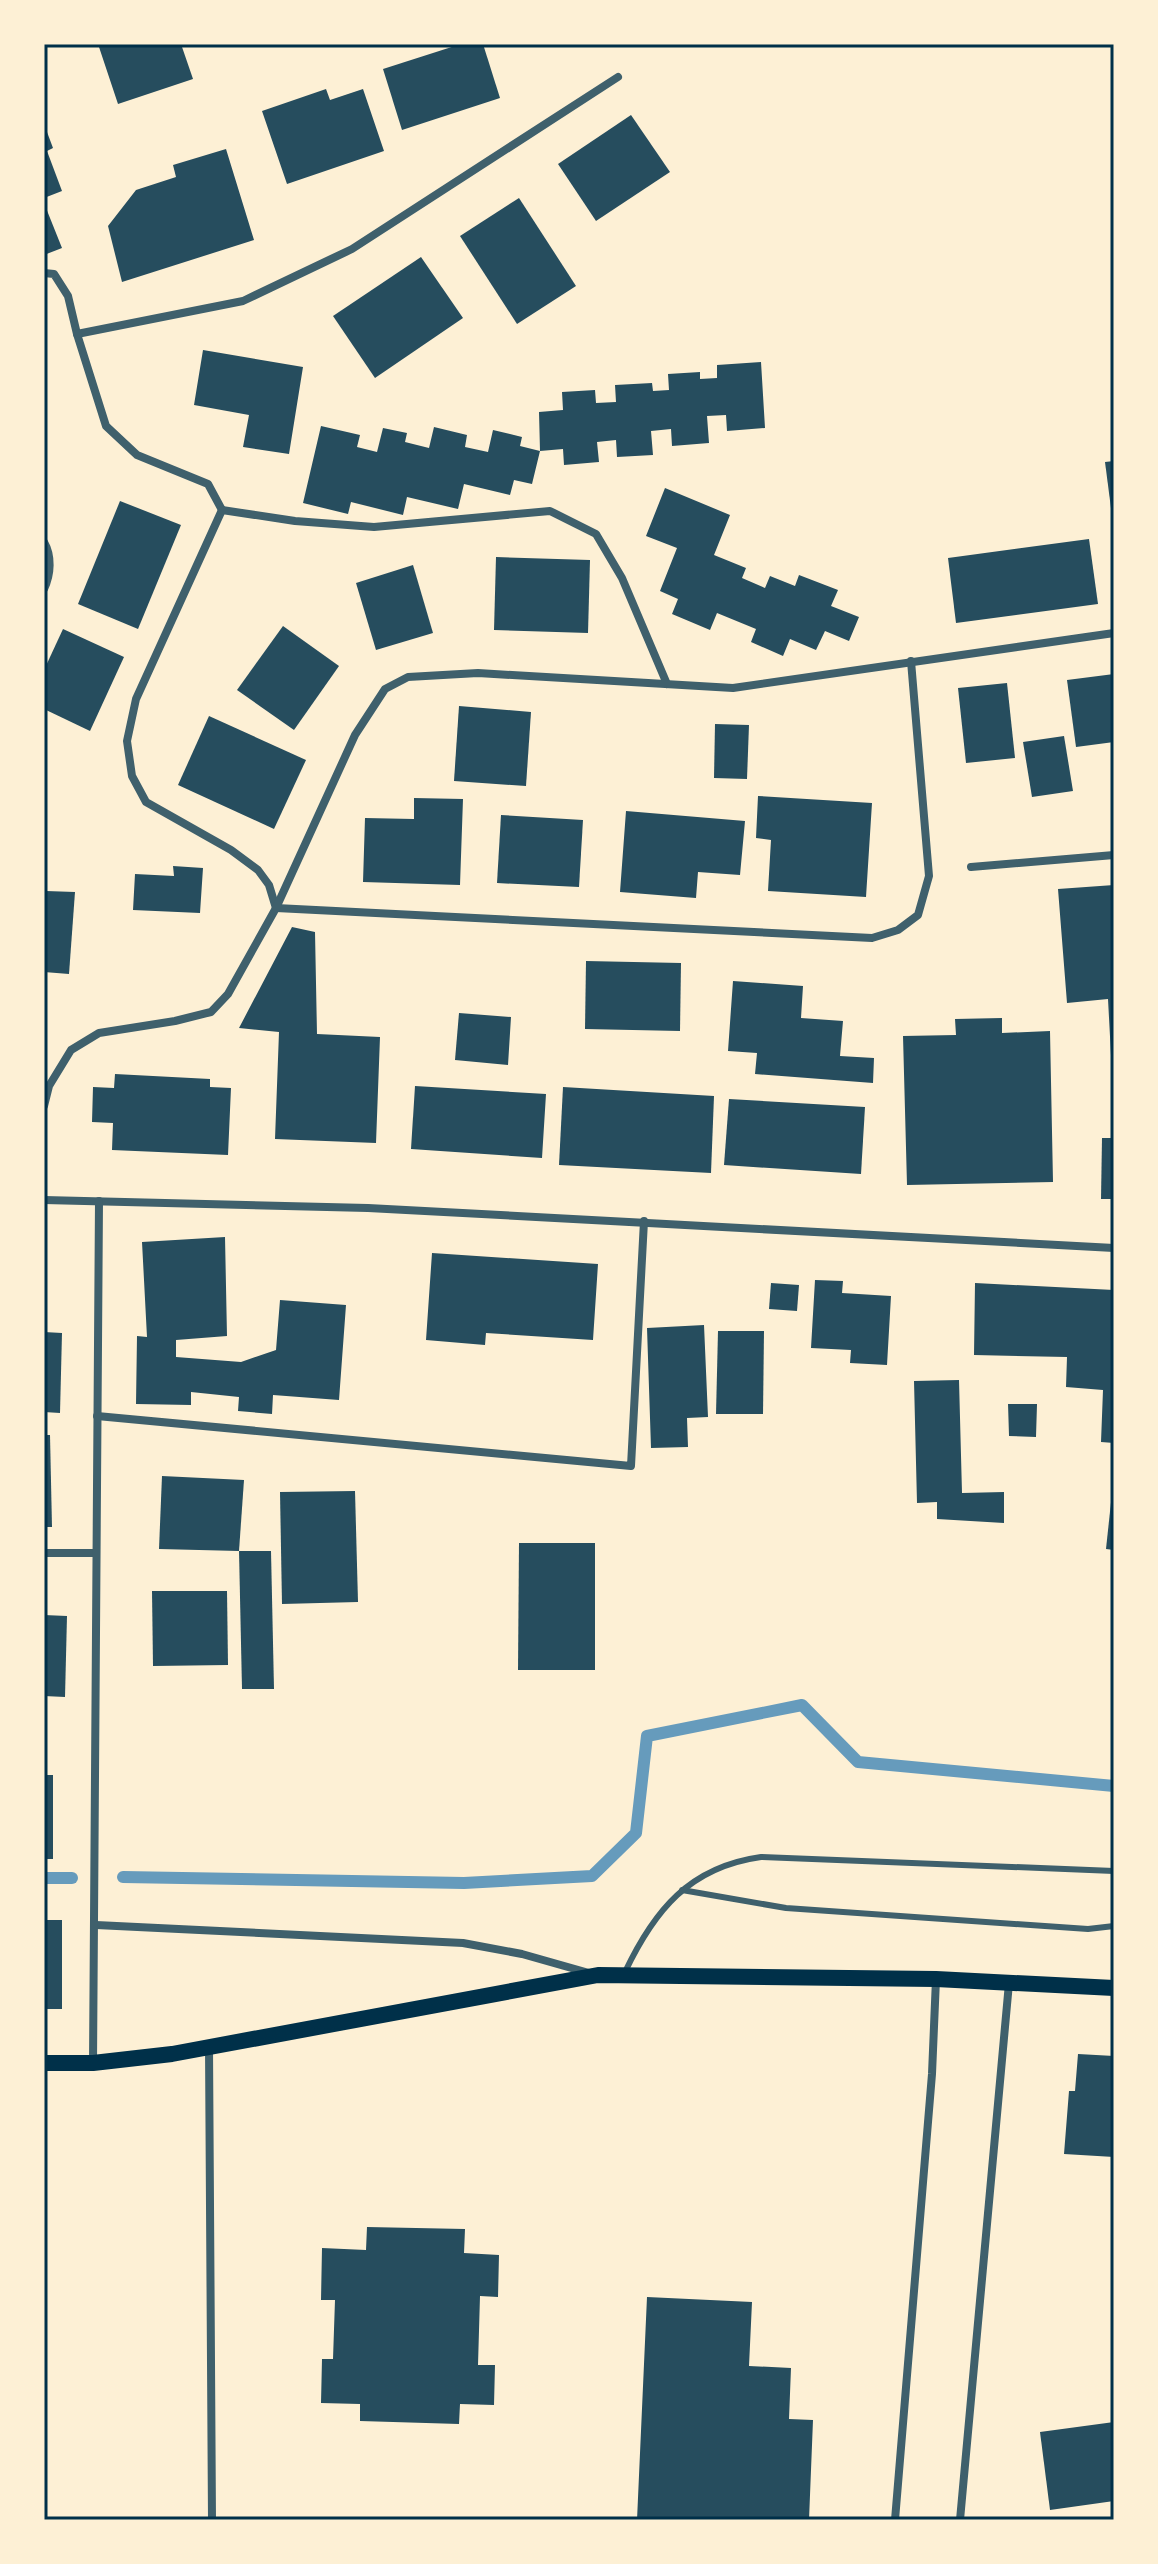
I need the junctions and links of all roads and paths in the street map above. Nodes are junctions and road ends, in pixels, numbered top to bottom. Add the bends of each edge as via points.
1 (618, 77) dead end
2 (44, 273) edge
3 (77, 334) junction
4 (222, 510) junction
5 (44, 542) edge
6 (44, 589) edge
7 (1114, 633) edge
8 (911, 661) junction
9 (667, 684) junction
10 (1114, 855) edge
11 (971, 867) dead end
12 (276, 908) junction
13 (44, 1106) edge
14 (44, 1200) edge
15 (99, 1201) junction
16 (644, 1221) junction
17 (1114, 1248) edge
18 (97, 1416) junction
19 (44, 1553) edge
20 (96, 1553) junction
21 (1114, 1871) edge
22 (682, 1890) junction
23 (96, 1925) junction
24 (1114, 1926) edge
25 (625, 1974) junction
26 (598, 1975) junction
27 (936, 1979) junction
28 (1009, 1983) junction
29 (1114, 1988) edge
30 (209, 2047) junction
31 (44, 2063) edge
32 (93, 2063) junction
33 (212, 2520) edge
34 (895, 2520) edge
35 (960, 2520) edge

1 - 3 street via 352,249 243,301
2 - 3 street via 54,274 68,296
3 - 4 street via 106,426 137,455 208,484
4 - 9 street via 374,527 550,511 596,534 622,578
4 - 12 street via 136,699 127,741 132,776 146,802 258,870
5 - 6 street via 50,553
7 - 8 street
8 - 9 street via 733,688
8 - 12 street via 929,876 918,915 898,930 872,938
9 - 12 street via 478,673 408,677 385,689 355,735
10 - 11 street
12 - 13 street via 228,994 211,1012 99,1033 71,1050 49,1086
14 - 15 street
15 - 16 street
15 - 18 street
16 - 17 street
16 - 18 street via 631,1466
18 - 20 street
19 - 20 street
20 - 23 street
21 - 22 lane via 761,1857 733,1864
22 - 24 lane via 786,1908 1088,1929
22 - 25 lane via 641,1938
23 - 26 street via 463,1943
23 - 32 street
25 - 26 main road
25 - 27 main road
26 - 30 main road
27 - 28 main road
27 - 34 street
28 - 29 main road
28 - 35 street
30 - 32 main road
30 - 33 street
31 - 32 main road

